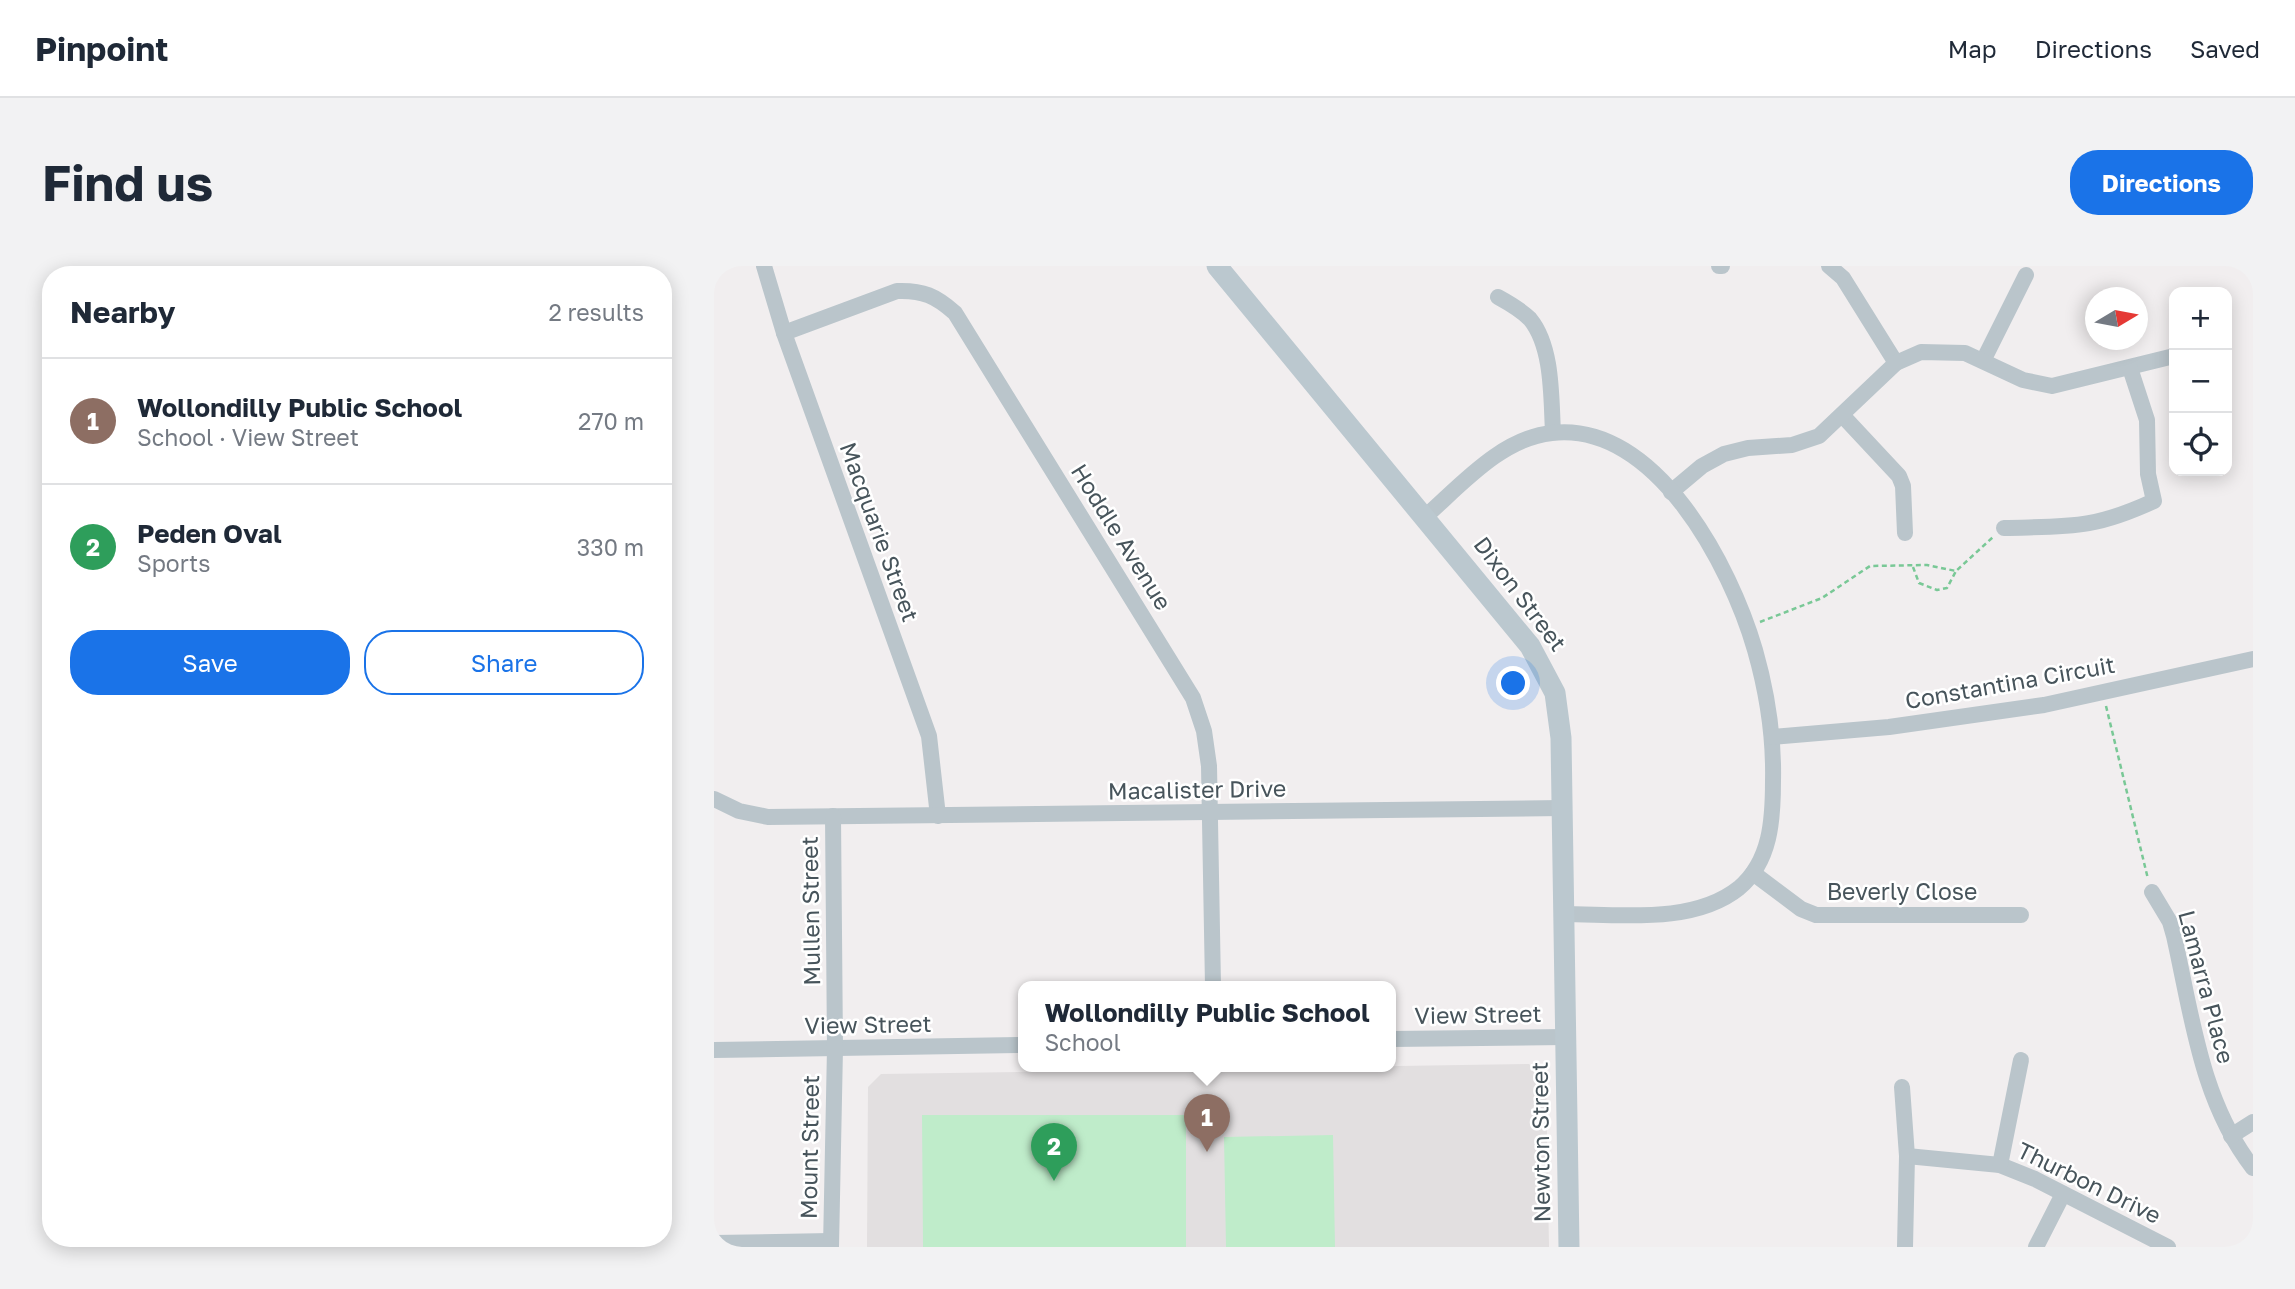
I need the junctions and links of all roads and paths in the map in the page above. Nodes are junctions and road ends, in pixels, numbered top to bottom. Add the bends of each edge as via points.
1 (764, 266) edge
2 (1217, 266) edge
3 (1829, 266) edge
4 (2026, 275) dead end
5 (1498, 297) dead end
6 (784, 333) junction
7 (2169, 357) edge
8 (1984, 359) junction
9 (1895, 363) junction
10 (2130, 368) junction
11 (1842, 415) junction
12 (1553, 432) junction
13 (1671, 492) junction
14 (1426, 516) junction
15 (2004, 528) joint
16 (1905, 533) dead end
17 (1913, 566) junction
18 (1956, 571) junction
19 (1747, 626) junction
20 (2253, 659) edge
21 (2104, 692) junction
22 (1772, 737) junction
23 (714, 799) edge
24 (1562, 808) junction
25 (1211, 813) junction
26 (833, 816) junction
27 (938, 816) junction
28 (1753, 873) junction
29 (2152, 892) joint
30 (1563, 914) junction
31 (2021, 915) dead end
32 (1213, 981) edge
33 (1565, 1037) junction
34 (1396, 1039) edge
35 (1018, 1045) edge
36 (835, 1048) junction
37 (714, 1050) edge
38 (2021, 1060) dead end
39 (1902, 1087) dead end
40 (2253, 1122) edge
41 (2231, 1136) junction
42 (1907, 1156) junction
43 (2000, 1165) junction
44 (2253, 1168) edge
45 (2063, 1194) junction
46 (714, 1243) edge
47 (831, 1244) edge
48 (1569, 1247) edge
49 (1905, 1247) edge
50 (2036, 1247) edge
51 (2168, 1247) edge

1 - 6 street, Macquarie Street
2 - 14 street, Dixon Street
3 - 9 street via 1843,278
4 - 8 street
5 - 12 street via 1530,320 1540,338
6 - 25 street, Hoddle Avenue via 897,291 916,290 938,297 955,313 1194,698 1204,731
6 - 27 street, Macquarie Street via 929,736
7 - 10 street
8 - 9 street via 1945,351 1922,352
8 - 10 street via 2039,385 2068,384
9 - 11 street
10 - 15 street via 2147,419 2148,474 2154,501 2088,525
11 - 13 street via 1806,442 1724,454
11 - 16 street via 1899,476
12 - 13 street via 1589,435 1623,447
12 - 14 street via 1500,453
13 - 19 street via 1716,557
14 - 24 street, Dixon Street via 1530,646 1548,677 1560,716
15 - 18 path
17 - 18 path
17 - 18 path via 1919,583 1937,590 1947,588
17 - 19 path via 1870,566 1822,598
19 - 22 street
20 - 21 street, Constantina Circuit
21 - 22 street, Constantina Circuit via 1962,718
21 - 29 path
22 - 28 street via 1771,829
23 - 26 street, Macalister Drive via 768,817
24 - 25 street, Macalister Drive
24 - 30 street, Dixon Street
25 - 27 street, Macalister Drive
25 - 32 street, Hoddle Avenue
26 - 27 street, Macalister Drive
26 - 36 street, Mullen Street
28 - 30 street via 1721,898 1670,913
28 - 31 street, Beverly Close via 1816,915
29 - 41 street, Lamarra Place via 2170,922 2208,1082
30 - 33 street, Dixon Street
33 - 34 street, View Street
33 - 48 street, Newton Street
35 - 36 street, View Street
36 - 37 street, View Street
36 - 47 street, Mount Street
38 - 43 street
39 - 42 street
40 - 41 street
41 - 44 street, Lamarra Place
42 - 43 street, Thurbon Drive
42 - 49 street
43 - 45 street, Thurbon Drive
45 - 50 street
45 - 51 street, Thurbon Drive
46 - 47 street

